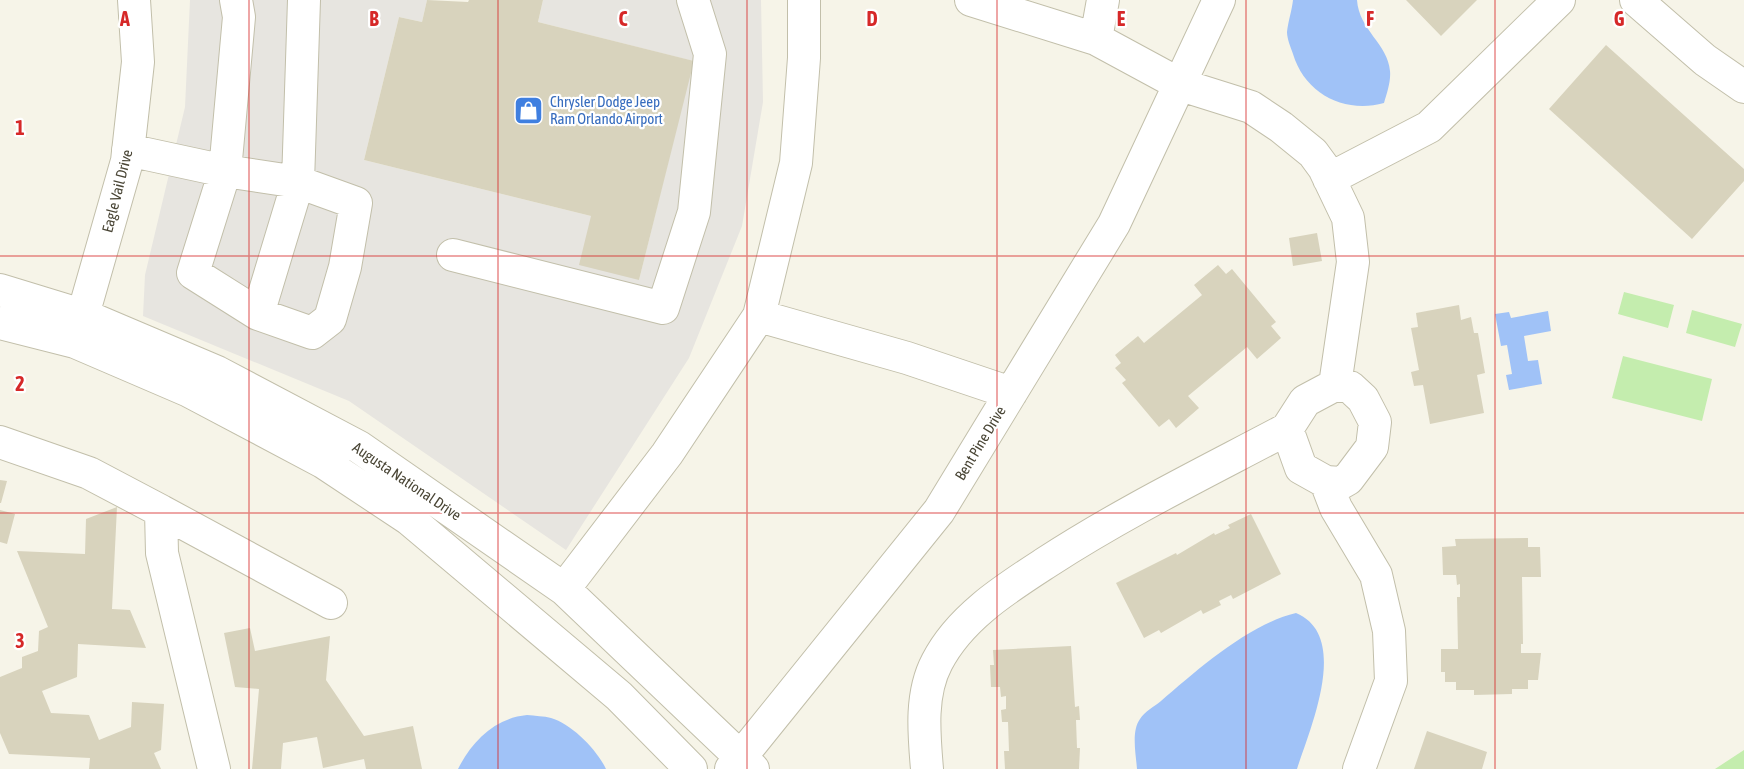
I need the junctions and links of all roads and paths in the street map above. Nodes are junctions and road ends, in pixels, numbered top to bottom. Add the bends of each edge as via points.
1 (134, 0) edge
2 (236, 0) edge
3 (304, 0) edge
4 (693, 0) edge
5 (804, 0) edge
6 (971, 0) edge
7 (1103, 0) edge
8 (1196, 0) edge
9 (1219, 0) edge
10 (1559, 0) edge
11 (1636, 0) edge
12 (1096, 39) junction
13 (1181, 85) junction
14 (1744, 87) edge
15 (128, 150) junction
16 (225, 171) junction
17 (1329, 179) junction
18 (298, 182) junction
19 (453, 255) dead end
20 (0, 290) edge
21 (258, 314) junction
22 (759, 316) junction
23 (0, 323) edge
24 (80, 329) junction
25 (1335, 385) junction
26 (1011, 393) junction
27 (1287, 429) junction
28 (0, 442) edge
29 (1326, 482) junction
30 (161, 511) junction
31 (564, 589) junction
32 (331, 603) dead end
33 (741, 765) edge
34 (214, 769) edge
35 (691, 769) edge
36 (927, 769) edge
37 (1359, 769) edge

1 - 15 street, Eagle Vail Drive via 138,62
2 - 16 street via 239,16
3 - 18 street
4 - 19 street via 710,54 694,212 663,308
5 - 22 street via 796,163
6 - 12 street
7 - 12 street
8 - 13 street, Bent Pine Drive
9 - 13 street, Bent Pine Drive
10 - 17 street via 1429,127
11 - 14 street via 1705,60
12 - 13 street
13 - 17 street via 1251,107 1313,153
13 - 26 street, Bent Pine Drive via 1114,224
15 - 16 street
15 - 24 street, Eagle Vail Drive
16 - 18 street
16 - 21 street via 193,273
17 - 25 street via 1348,218 1353,262
18 - 21 street
18 - 21 street via 356,203 345,267 330,319 312,333
20 - 24 street, Augusta National Drive
22 - 26 street via 907,358
22 - 31 street via 668,454
23 - 24 street, Augusta National Drive
24 - 31 street, Augusta National Drive via 217,372 359,447
24 - 35 street, Augusta National Drive via 323,462 409,519 620,696
25 - 27 street via 1305,401
25 - 29 street via 1350,387 1363,399 1375,422 1374,435 1372,447 1348,479 1341,483
26 - 33 street, Bent Pine Drive via 939,511
27 - 29 street via 1301,468
27 - 36 street via 1103,526 1006,588 958,631 937,662 926,693
28 - 30 street via 89,473
29 - 37 street via 1336,508 1376,575 1389,631 1391,681
30 - 32 street
30 - 34 street via 162,553
31 - 33 street, Augusta National Drive

